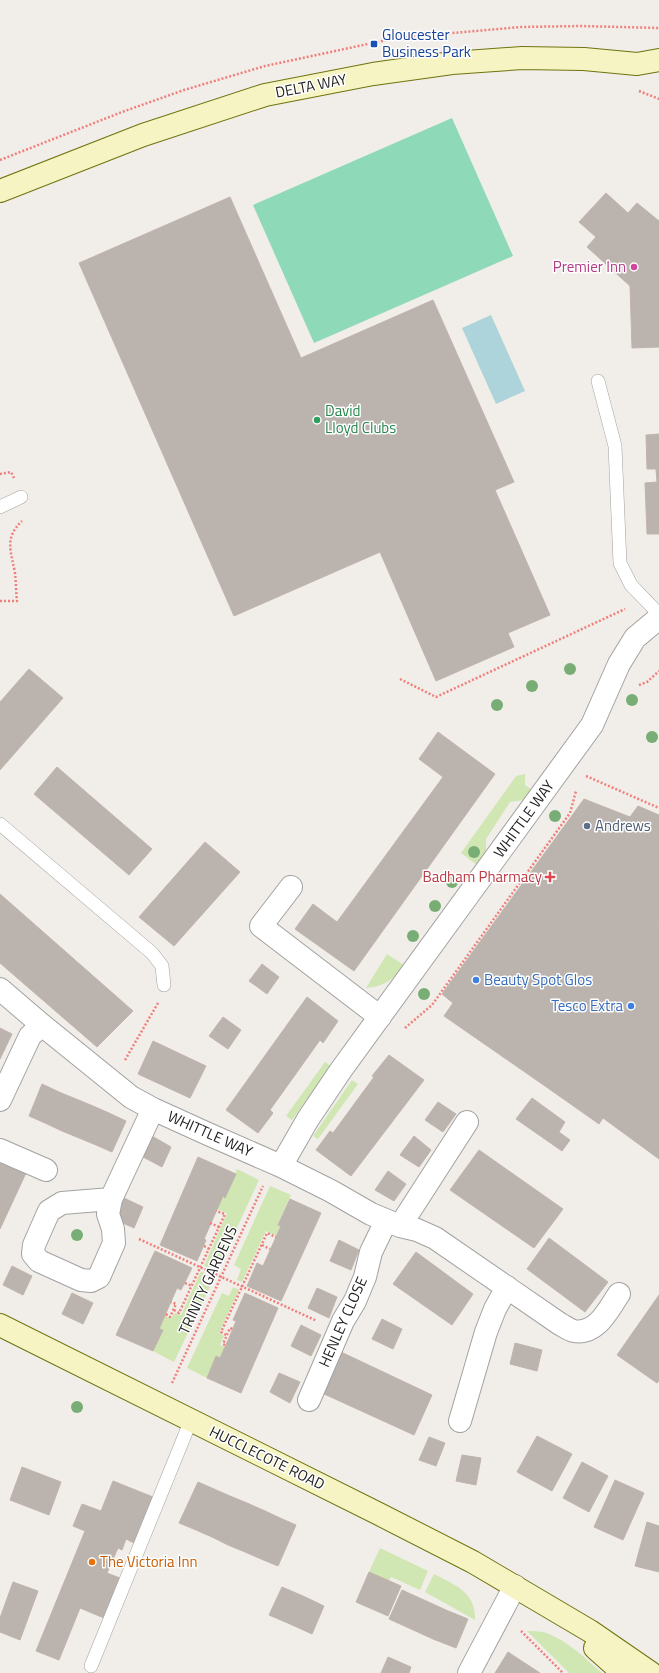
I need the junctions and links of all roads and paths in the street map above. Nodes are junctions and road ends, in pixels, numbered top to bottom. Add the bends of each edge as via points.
1 (659, 60) edge
2 (637, 64) junction
3 (659, 75) edge
4 (639, 91) dead end
5 (659, 99) edge
6 (0, 191) edge
7 (598, 381) dead end
8 (21, 497) joint
9 (0, 507) edge
10 (0, 601) edge
11 (630, 610) dead end
12 (659, 614) edge
13 (659, 618) edge
14 (659, 671) edge
15 (400, 679) dead end
16 (634, 688) dead end
17 (588, 770) dead end
18 (584, 775) junction
19 (582, 779) dead end
20 (578, 788) dead end
21 (659, 808) edge
22 (0, 824) edge
23 (291, 887) dead end
24 (164, 985) joint
25 (0, 989) edge
26 (380, 1017) junction
27 (42, 1025) junction
28 (400, 1032) dead end
29 (112, 1083) junction
30 (0, 1100) edge
31 (153, 1109) junction
32 (467, 1122) dead end
33 (0, 1150) edge
34 (278, 1164) junction
35 (46, 1170) dead end
36 (110, 1199) junction
37 (216, 1211) dead end
38 (393, 1223) junction
39 (210, 1224) dead end
40 (112, 1227) junction
41 (219, 1227) junction
42 (276, 1237) dead end
43 (262, 1245) junction
44 (204, 1246) dead end
45 (210, 1249) junction
46 (270, 1249) dead end
47 (200, 1267) junction
48 (251, 1268) junction
49 (254, 1270) dead end
50 (222, 1277) junction
51 (184, 1283) dead end
52 (192, 1286) junction
53 (242, 1287) junction
54 (507, 1287) junction
55 (619, 1294) dead end
56 (171, 1302) dead end
57 (233, 1307) junction
58 (238, 1309) dead end
59 (174, 1310) junction
60 (166, 1314) dead end
61 (0, 1325) edge
62 (233, 1329) dead end
63 (339, 1331) junction
64 (226, 1335) junction
65 (226, 1345) dead end
66 (308, 1400) dead end
67 (160, 1405) junction
68 (191, 1420) junction
69 (460, 1421) dead end
70 (523, 1591) junction
71 (501, 1612) junction
72 (91, 1666) dead end
73 (469, 1673) edge
74 (563, 1673) edge
75 (623, 1673) edge
76 (651, 1673) edge

1 - 2 street, DELTA WAY
2 - 3 street, DELTA WAY
2 - 6 street, DELTA WAY via 584,59 530,58 452,63 373,74 280,92 143,135
4 - 5 path
7 - 12 lane via 615,446 620,563 631,585
8 - 9 lane
8 - 10 path via 28,516 14,529 9,541 15,574 16,601
11 - 15 path via 623,608 436,697
13 - 26 street, WHITTLE WAY via 635,638 619,664 592,725
14 - 16 path via 647,682
17 - 18 path
18 - 19 path
18 - 21 path
20 - 28 path via 570,813 432,1005
22 - 24 lane via 152,953 162,966
23 - 26 street via 261,926
24 - 29 path via 158,1003
25 - 27 street, WHITTLE WAY
26 - 34 street, WHITTLE WAY
27 - 29 street, WHITTLE WAY
27 - 30 street via 30,1036
29 - 31 street, WHITTLE WAY
31 - 34 street, WHITTLE WAY
31 - 36 street
32 - 38 street, HENLEY CLOSE
33 - 35 street
34 - 38 street via 371,1214
34 - 50 path, TRINITY GARDENS
36 - 40 street via 108,1214
36 - 40 street via 62,1203 49,1211 34,1245 33,1254 39,1261 81,1280 91,1281 98,1277 114,1243
37 - 41 path via 225,1214
38 - 54 street via 435,1238
38 - 63 street, HENLEY CLOSE via 371,1252 365,1277
39 - 41 path
40 - 47 path
41 - 45 path
42 - 43 path via 267,1233
43 - 46 path
43 - 48 path
44 - 45 path
45 - 47 path
47 - 50 path
47 - 52 path
48 - 49 path
48 - 53 path
50 - 53 path
50 - 67 path, TRINITY GARDENS
51 - 52 path
52 - 59 path via 180,1313
53 - 57 path
53 - 63 path
54 - 55 street via 573,1331 588,1330 599,1323
54 - 69 street via 486,1332
56 - 59 path via 176,1304
57 - 58 path
57 - 64 path via 221,1332
59 - 60 path via 170,1316
61 - 67 street, HUCCLECOTE ROAD
62 - 64 path via 230,1328
63 - 66 street, HENLEY CLOSE
64 - 65 path via 222,1344
67 - 68 street, HUCCLECOTE ROAD
68 - 70 street, HUCCLECOTE ROAD via 422,1535
68 - 72 lane
70 - 71 street
70 - 75 street, HUCCLECOTE ROAD
70 - 76 street, HUCCLECOTE ROAD via 590,1631
71 - 73 street
71 - 74 path

